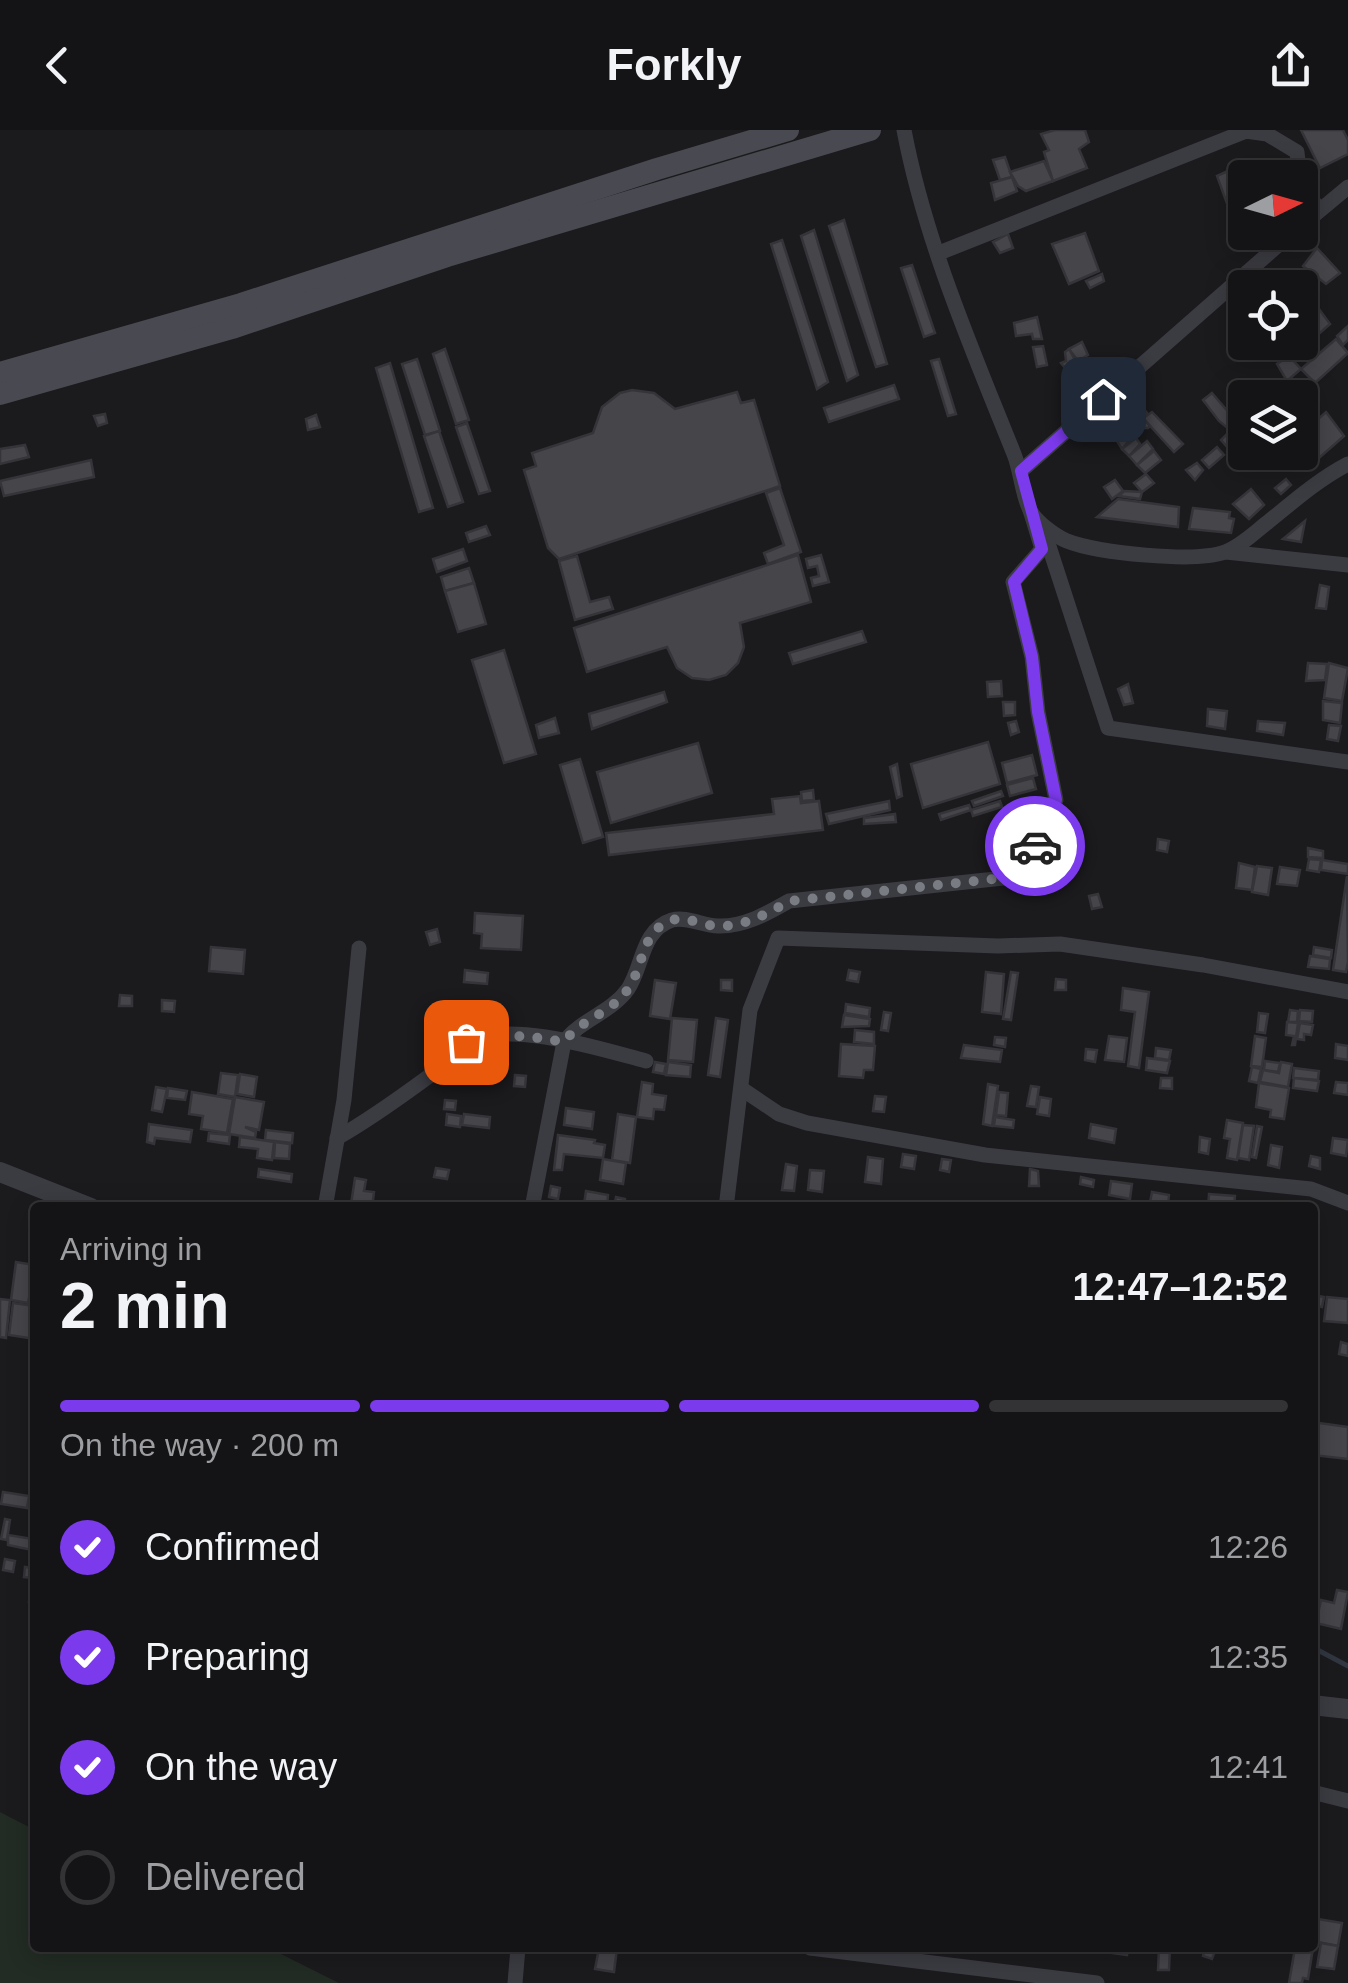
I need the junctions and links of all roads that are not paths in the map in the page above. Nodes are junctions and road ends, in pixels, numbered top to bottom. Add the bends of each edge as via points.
1 (788, 130) edge
2 (870, 130) edge
3 (904, 130) edge
4 (1298, 160) edge
5 (1348, 187) edge
6 (1319, 210) edge
7 (1273, 250) edge
8 (939, 253) junction
9 (0, 374) edge
10 (0, 394) edge
11 (1348, 464) edge
12 (1021, 471) junction
13 (1030, 510) junction
14 (1042, 524) junction
15 (1226, 552) junction
16 (1348, 565) edge
17 (1348, 762) edge
18 (359, 948) dead end
19 (1348, 992) edge
20 (564, 1042) junction
21 (646, 1061) dead end
22 (742, 1089) junction
23 (337, 1138) junction
24 (0, 1172) edge
25 (1311, 1189) junction
26 (76, 1202) edge
27 (326, 1202) edge
28 (533, 1202) edge
29 (727, 1202) edge
30 (1309, 1202) edge
31 (1348, 1203) edge
32 (1318, 1706) edge
33 (1348, 1709) edge
34 (1318, 1794) edge
35 (1348, 1801) edge
36 (518, 1952) edge
37 (843, 1952) edge
38 (928, 1952) edge
39 (916, 1961) junction
40 (514, 1983) edge
41 (1097, 1983) edge

1 - 9 main road
2 - 10 main road
3 - 8 street
4 - 8 street via 1297,152 1266,134 1246,130
5 - 6 street
7 - 12 street
8 - 12 street
11 - 15 street
12 - 13 street
13 - 14 street
13 - 20 street via 1042,549 1014,582 1056,800 1022,876 790,901 760,918 718,926 673,920 643,949 629,988 613,1006 575,1027
14 - 15 street via 1065,540 1106,550 1197,558
14 - 17 street via 1108,728
15 - 16 street
18 - 23 street
19 - 22 street via 1060,944 778,938 750,1010
20 - 21 street
20 - 23 street via 526,1035 466,1042 373,1118
20 - 28 street
22 - 25 street via 780,1114 807,1122 985,1155
22 - 29 street
23 - 27 street
24 - 26 street
25 - 30 street
25 - 31 street
32 - 33 street
34 - 35 street
36 - 40 street
37 - 39 street
38 - 39 street
39 - 41 street

